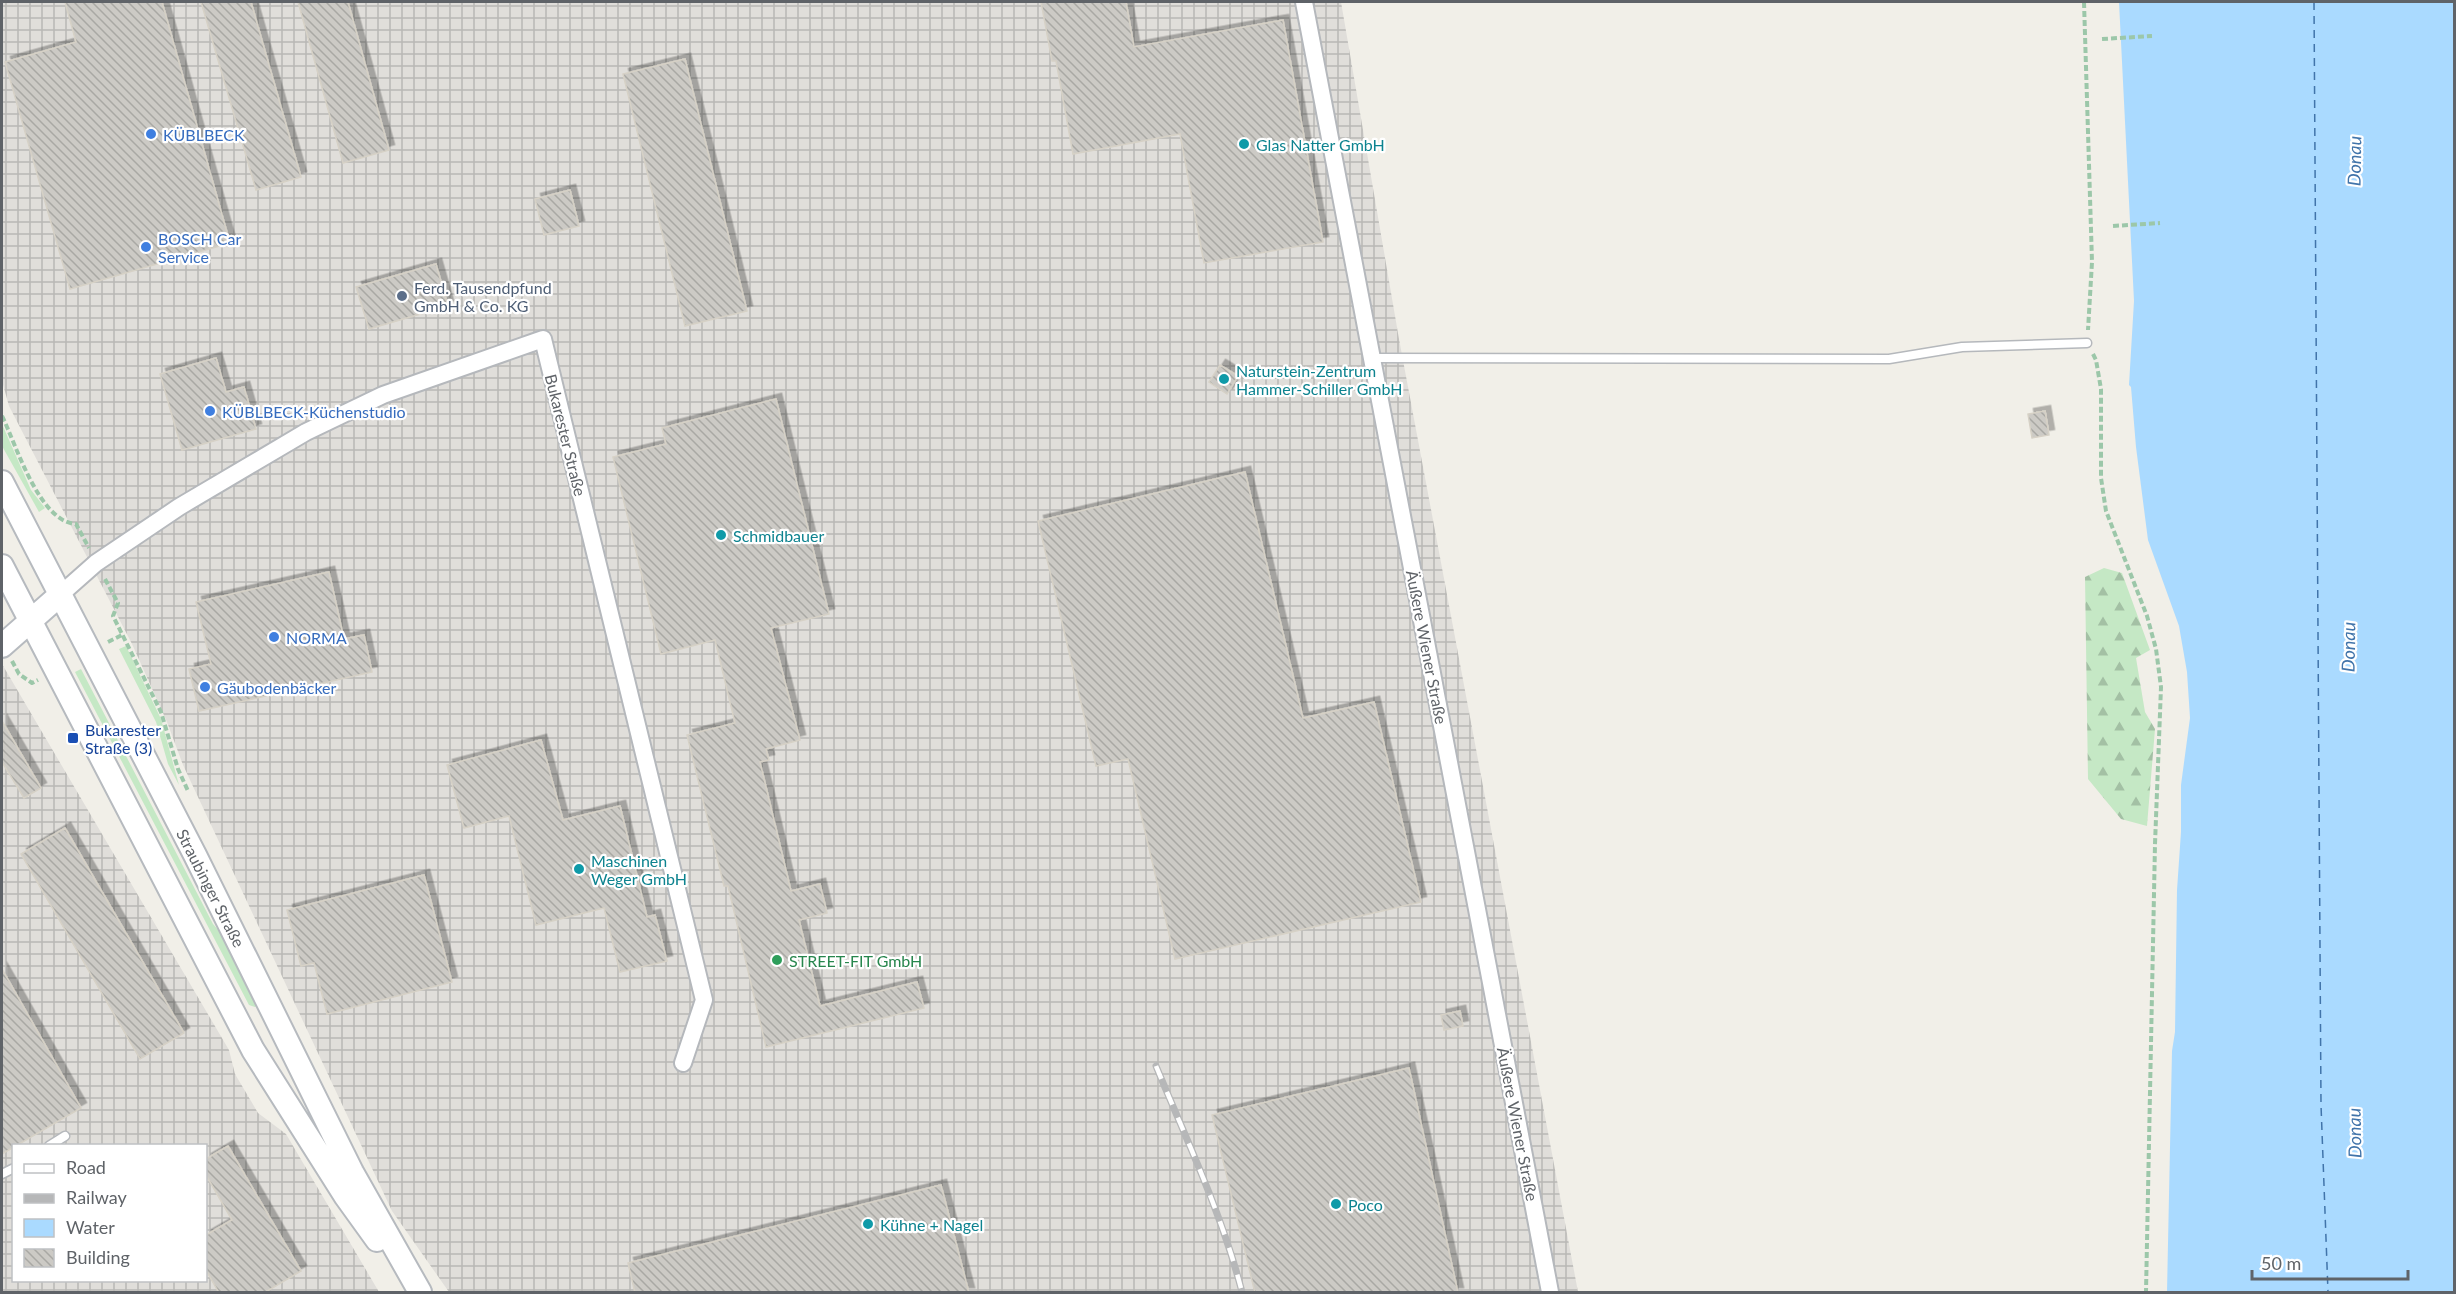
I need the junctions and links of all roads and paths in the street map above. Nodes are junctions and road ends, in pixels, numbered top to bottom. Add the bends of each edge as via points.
1 (1304, 2) edge
2 (2084, 2) edge
3 (2152, 36) dead end
4 (2103, 39) dead end
5 (2160, 223) dead end
6 (2113, 226) dead end
7 (2087, 343) junction
8 (1372, 358) junction
9 (2, 482) edge
10 (2, 566) edge
11 (61, 594) junction
12 (30, 622) junction
13 (2, 646) edge
14 (683, 1063) dead end
15 (65, 1136) dead end
16 (52, 1144) edge
17 (415, 1293) edge
18 (420, 1293) edge
19 (1550, 1293) edge
20 (2146, 1293) edge

1 - 8 street, Äußere Wiener Straße
2 - 7 path via 2092,262
3 - 4 path
5 - 6 path
7 - 8 lane via 1962,347 1889,359
7 - 20 path via 2096,360 2101,389 2101,478 2106,511 2147,616 2161,687
8 - 19 street, Äußere Wiener Straße
9 - 11 main road, Straubinger Straße
10 - 12 main road
11 - 12 main road
11 - 14 street, Bukarester Straße via 96,563 179,507 306,432 383,395 543,339 704,1000
11 - 18 main road, Straubinger Straße via 352,1172
12 - 13 main road
12 - 17 main road via 254,1050 346,1197
15 - 16 lane

